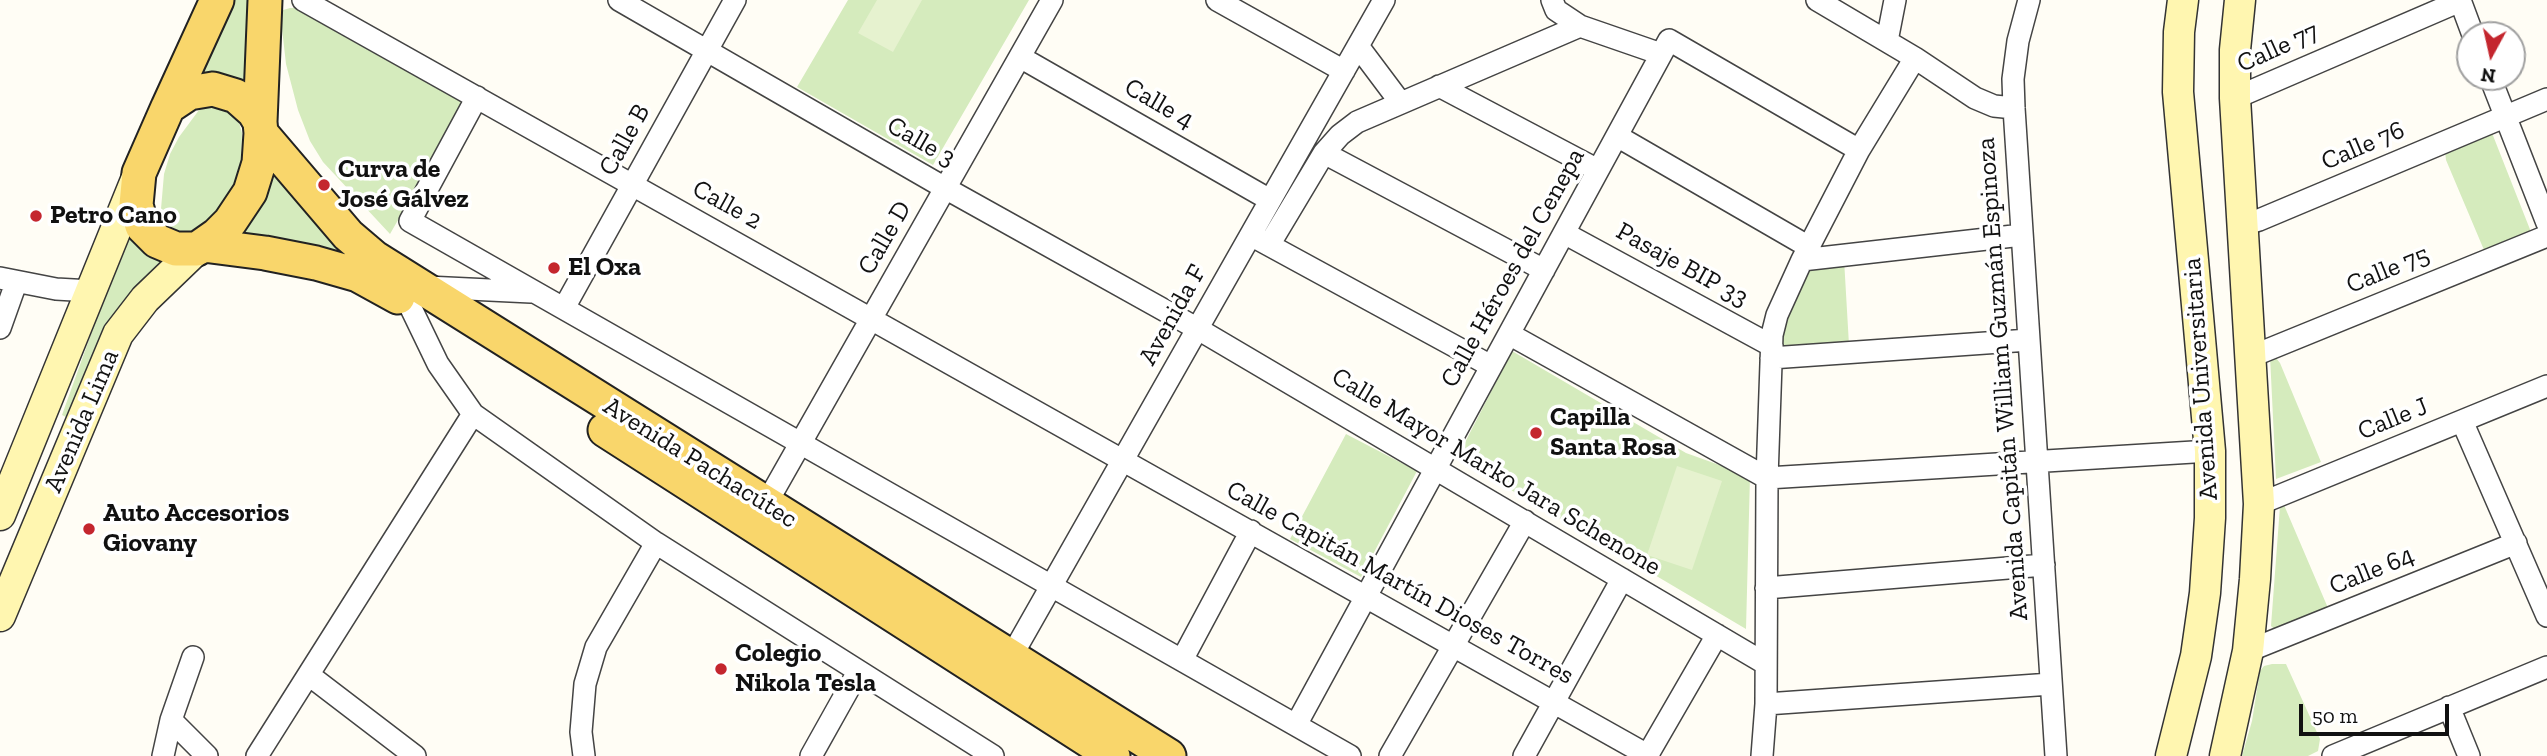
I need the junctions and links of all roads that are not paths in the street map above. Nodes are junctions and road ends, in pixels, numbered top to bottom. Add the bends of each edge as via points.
1 (216, 0) edge
2 (265, 0) edge
3 (303, 0) edge
4 (619, 0) edge
5 (735, 0) edge
6 (1052, 0) edge
7 (1217, 0) edge
8 (1384, 0) edge
9 (1552, 0) edge
10 (1817, 0) edge
11 (1895, 0) edge
12 (2029, 0) edge
13 (2183, 0) edge
14 (2240, 0) edge
15 (2460, 0) edge
16 (2468, 21) edge
17 (1580, 26) junction
18 (1887, 41) junction
19 (1358, 46) junction
20 (1665, 47) junction
21 (707, 51) junction
22 (1020, 57) junction
23 (1915, 58) junction
24 (1344, 71) junction
25 (1439, 86) junction
26 (2495, 91) edge
27 (477, 97) junction
28 (2235, 98) junction
29 (2547, 99) edge
30 (1399, 102) junction
31 (168, 107) junction
32 (2014, 108) junction
33 (2505, 117) junction
34 (261, 127) junction
35 (1617, 136) junction
36 (1858, 150) junction
37 (1324, 153) junction
38 (1598, 170) junction
39 (139, 173) junction
40 (633, 184) junction
41 (945, 188) junction
42 (1270, 200) junction
43 (2547, 223) edge
44 (2243, 225) junction
45 (1564, 233) junction
46 (2022, 235) junction
47 (2547, 236) edge
48 (1260, 240) junction
49 (200, 247) junction
50 (1806, 253) junction
51 (1544, 270) junction
52 (8, 281) edge
53 (91, 290) junction
54 (536, 293) junction
55 (414, 295) junction
56 (564, 308) junction
57 (872, 318) junction
58 (0, 328) edge
59 (1198, 329) junction
60 (1509, 334) junction
61 (2029, 340) junction
62 (1772, 352) junction
63 (2250, 357) junction
64 (1491, 366) junction
65 (2547, 386) edge
66 (473, 414) junction
67 (2462, 421) junction
68 (801, 443) junction
69 (2210, 450) junction
70 (1124, 459) junction
71 (2037, 461) junction
72 (1436, 469) junction
73 (1768, 478) junction
74 (2259, 503) junction
75 (766, 505) junction
76 (0, 515) edge
77 (1525, 521) junction
78 (1251, 531) junction
79 (656, 543) junction
80 (2516, 543) junction
81 (2044, 565) junction
82 (1622, 579) junction
83 (1052, 586) junction
84 (1766, 588) junction
85 (1366, 596) junction
86 (0, 616) edge
87 (2547, 616) edge
88 (1717, 635) junction
89 (1453, 645) junction
90 (2248, 651) junction
91 (192, 657) dead end
92 (1011, 657) junction
93 (1182, 660) junction
94 (1766, 664) junction
95 (2547, 667) edge
96 (858, 672) junction
97 (309, 675) junction
98 (2051, 684) junction
99 (1021, 698) junction
100 (1554, 702) junction
101 (1766, 704) junction
102 (2449, 707) junction
103 (171, 720) junction
104 (1296, 725) junction
105 (163, 756) edge
106 (207, 756) edge
107 (257, 756) edge
108 (415, 756) edge
109 (584, 756) edge
110 (811, 756) edge
111 (993, 756) edge
112 (1066, 756) edge
113 (1113, 756) edge
114 (1169, 756) edge
115 (1350, 756) edge
116 (1390, 756) edge
117 (1524, 756) edge
118 (1648, 756) edge
119 (1762, 756) edge
120 (2056, 756) edge
121 (2171, 756) edge
122 (2225, 756) edge
123 (2333, 756) edge
124 (2469, 756) edge

1 - 31 main road
2 - 34 main road
3 - 27 street, Calle 2
4 - 21 street, Calle 3
5 - 21 street, Calle B
6 - 22 street, Calle D
7 - 24 street
8 - 19 street, Avenida F
9 - 17 street via 1556,10
10 - 18 street
11 - 18 street
12 - 32 street, Avenida Capitán William Guzmán Espinoza via 2018,41
13 - 69 street, Avenida Universitaria via 2178,92
14 - 28 street, Avenida Universitaria
15 - 16 street
15 - 28 street, Calle 77
17 - 20 street
17 - 25 street
18 - 23 street
19 - 24 street, Avenida F
19 - 30 street
20 - 35 street, Calle Héroes del Cenepa
20 - 36 street
21 - 40 street, Calle B
21 - 41 street, Calle 3
22 - 41 street, Calle D
22 - 42 street, Calle 4
23 - 32 street via 1975,98
23 - 36 street
24 - 42 street, Avenida F
25 - 30 street
25 - 38 street
26 - 33 street
27 - 40 street, Calle 2
27 - 54 street via 410,221
28 - 44 street, Avenida Universitaria
29 - 33 street, Calle 76
30 - 37 street via 1357,122
31 - 34 main road via 189,93 225,91 246,103
31 - 39 main road
32 - 46 street, Avenida Capitán William Guzmán Espinoza
33 - 43 street
33 - 44 street, Calle 76
34 - 49 main road via 259,163 250,192 230,222
34 - 55 main road, Avenida Pachacútec via 348,235
35 - 38 street, Calle Héroes del Cenepa
35 - 50 street
36 - 50 street
37 - 48 street
37 - 51 street
38 - 45 street, Calle Héroes del Cenepa
39 - 49 main road via 136,205 142,226 166,246
39 - 53 street, Avenida Lima
40 - 56 street, Calle B
40 - 57 street, Calle 2
41 - 57 street, Calle D
41 - 59 street, Calle 3
42 - 48 street, Avenida F
44 - 63 street, Avenida Universitaria
45 - 51 street, Calle Héroes del Cenepa
45 - 62 street, Pasaje BIP 33
46 - 50 street
46 - 61 street, Avenida Capitán William Guzmán Espinoza
47 - 63 street, Calle 75
48 - 59 street, Avenida F
48 - 64 street
49 - 55 main road, Avenida Pachacútec via 316,263
49 - 86 street, Avenida Lima via 145,299 118,334
50 - 62 street via 1777,315
51 - 60 street, Calle Héroes del Cenepa
52 - 53 street
52 - 58 street
53 - 76 street, Avenida Lima
54 - 55 street
54 - 56 street
55 - 66 street via 438,364
55 - 75 main road, Avenida Pachacútec
55 - 99 main road, Avenida Pachacútec
56 - 68 street
57 - 68 street, Calle D
57 - 70 street, Calle 2
59 - 70 street, Avenida F
59 - 72 street, Calle Mayor Marko Jara Schenone
60 - 64 street, Calle Héroes del Cenepa
60 - 73 street
61 - 62 street
61 - 71 street, Avenida Capitán William Guzmán Espinoza
62 - 73 street
63 - 74 street, Avenida Universitaria
64 - 72 street, Calle Héroes del Cenepa
65 - 67 street, Calle J
66 - 79 street
66 - 97 street
67 - 74 street, Calle J
67 - 80 street
68 - 75 street, Calle D
68 - 83 street
69 - 71 street
69 - 121 street, Avenida Universitaria via 2205,593 2196,656
70 - 78 street, Calle Capitán Martín Dioses Torres
70 - 83 street, Avenida F
71 - 73 street
71 - 81 street, Avenida Capitán William Guzmán Espinoza
72 - 77 street, Calle Mayor Marko Jara Schenone
72 - 85 street, Calle Héroes del Cenepa
73 - 84 street
74 - 90 street, Avenida Universitaria
75 - 92 main road, Avenida Pachacútec
77 - 82 street, Calle Mayor Marko Jara Schenone
77 - 89 street
78 - 85 street, Calle Capitán Martín Dioses Torres
78 - 93 street
79 - 96 street
79 - 109 street via 596,647 585,684
80 - 87 street
80 - 90 street, Calle 64
81 - 84 street
81 - 98 street, Avenida Capitán William Guzmán Espinoza
82 - 88 street, Calle Mayor Marko Jara Schenone
82 - 100 street
83 - 92 street, Avenida F
83 - 93 street
84 - 94 street
85 - 89 street, Calle Capitán Martín Dioses Torres
85 - 104 street, Calle Héroes del Cenepa
88 - 94 street, Calle Mayor Marko Jara Schenone
88 - 118 street
89 - 100 street, Calle Capitán Martín Dioses Torres
89 - 116 street
90 - 122 street, Avenida Universitaria
91 - 103 street
92 - 114 main road, Avenida Pachacútec
93 - 104 street
94 - 101 street
95 - 102 street
96 - 110 street
96 - 111 street
97 - 107 street
97 - 108 street
98 - 101 street
98 - 120 street, Avenida Capitán William Guzmán Espinoza
99 - 112 main road
99 - 113 main road, Avenida Pachacútec
100 - 117 street
100 - 118 street, Calle Capitán Martín Dioses Torres
101 - 119 street
102 - 123 street
102 - 124 street
103 - 105 street
103 - 106 street
104 - 115 street

